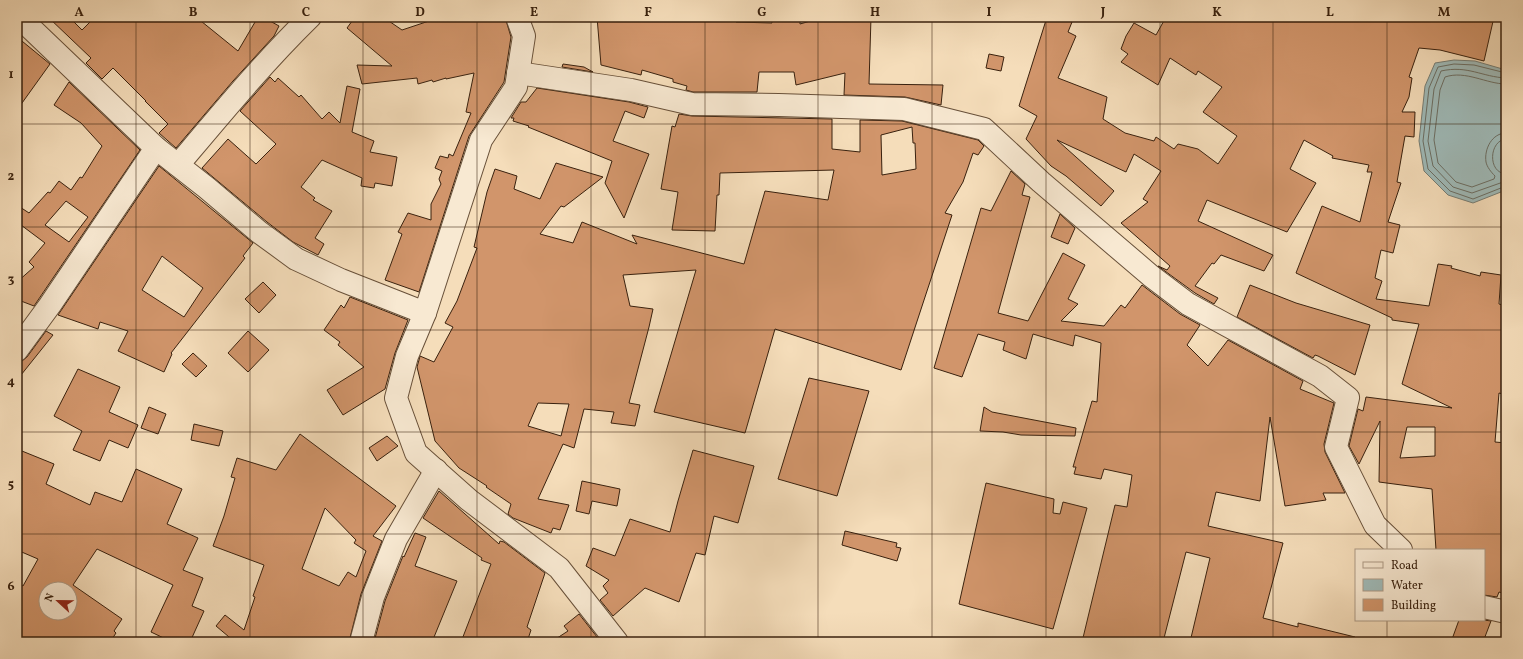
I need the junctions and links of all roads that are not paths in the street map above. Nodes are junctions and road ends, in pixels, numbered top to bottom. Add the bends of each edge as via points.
1 (20, 17) edge
2 (310, 17) edge
3 (517, 17) edge
4 (518, 73) junction
5 (156, 148) junction
6 (178, 165) junction
7 (425, 313) junction
8 (17, 350) edge
9 (436, 470) junction
10 (1400, 549) edge
11 (1485, 608) edge
12 (1506, 612) edge
13 (361, 642) edge
14 (618, 642) edge

1 - 5 street
2 - 6 street via 249,81
3 - 4 street via 524,36
4 - 7 street via 516,87 481,140
4 - 10 street via 631,90 692,104 904,109 984,129 1150,276 1188,304 1320,376 1348,398 1336,447 1374,525
5 - 6 street
5 - 8 street
6 - 7 street via 296,259
7 - 9 street via 407,356 396,398 416,453
9 - 13 street via 396,539 373,597
9 - 14 street via 469,500 559,568
11 - 12 street

